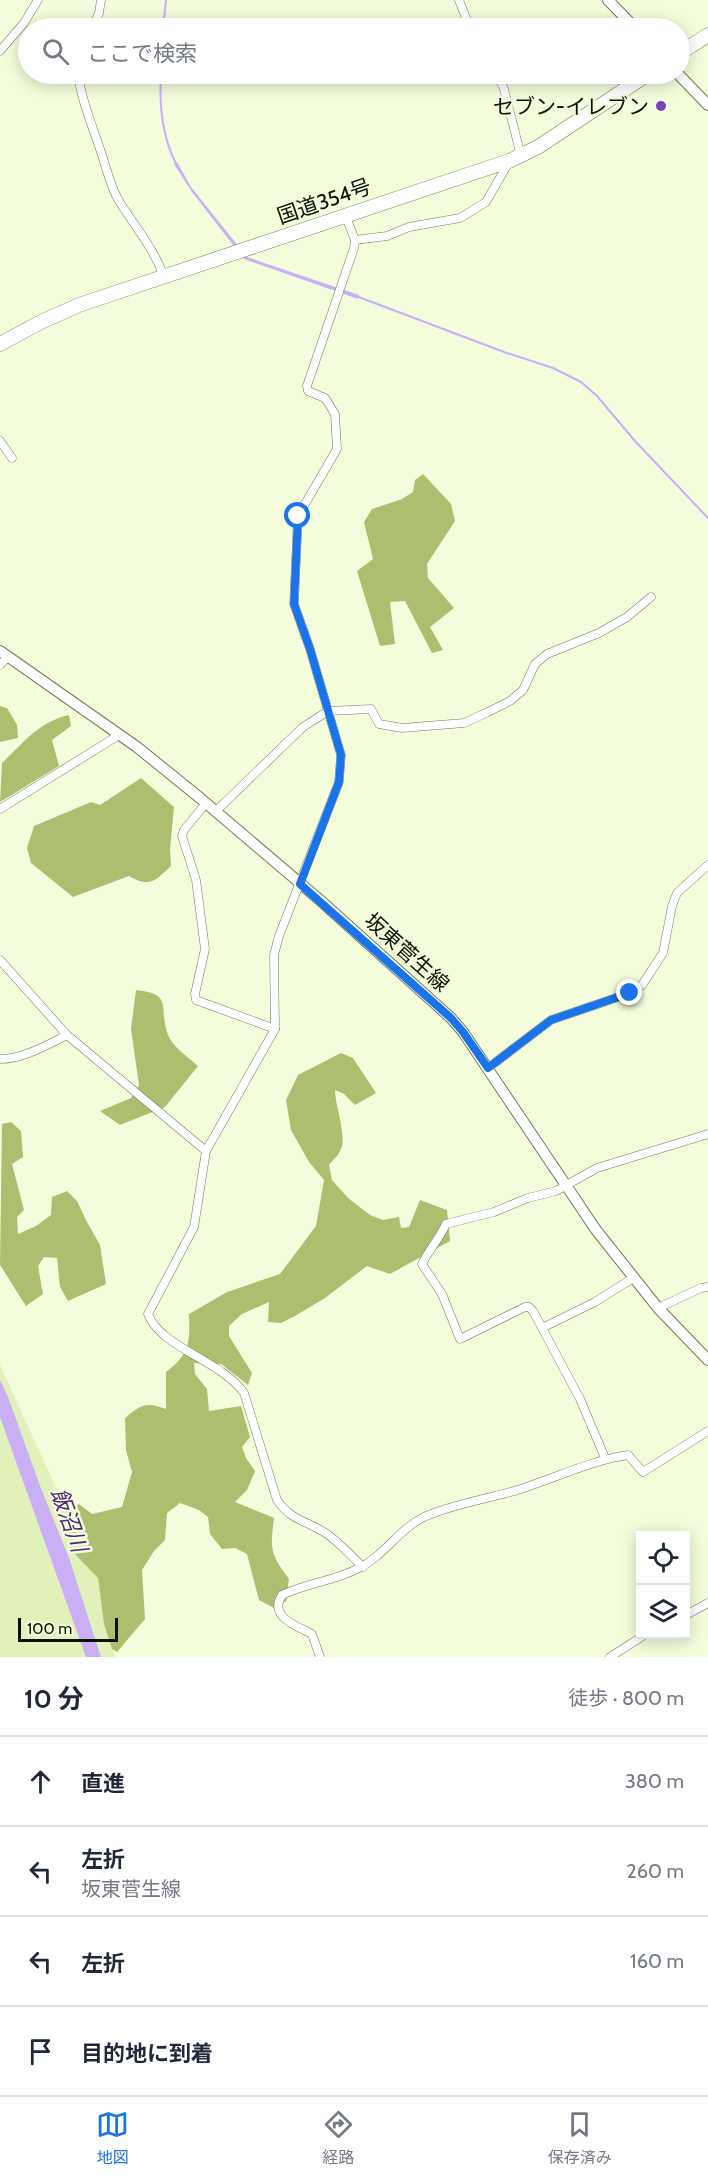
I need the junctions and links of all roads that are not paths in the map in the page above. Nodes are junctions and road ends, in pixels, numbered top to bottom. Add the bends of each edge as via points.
1 (38, 0) edge
2 (101, 0) edge
3 (459, 0) edge
4 (608, 0) edge
5 (27, 18) edge
6 (97, 18) edge
7 (466, 18) edge
8 (625, 18) edge
9 (18, 30) edge
10 (708, 34) edge
11 (690, 46) edge
12 (0, 51) edge
13 (81, 84) edge
14 (502, 84) edge
15 (633, 84) edge
16 (688, 84) edge
17 (708, 105) edge
18 (515, 158) junction
19 (346, 217) junction
20 (355, 240) junction
21 (164, 277) junction
22 (0, 344) edge
23 (0, 441) edge
24 (12, 458) dead end
25 (651, 597) dead end
26 (4, 653) edge
27 (0, 665) edge
28 (328, 711) junction
29 (119, 735) junction
30 (206, 803) junction
31 (0, 809) edge
32 (216, 812) junction
33 (708, 865) edge
34 (300, 884) junction
35 (0, 960) edge
36 (275, 1029) junction
37 (67, 1035) junction
38 (0, 1059) edge
39 (488, 1068) junction
40 (708, 1134) edge
41 (206, 1151) junction
42 (566, 1186) junction
43 (633, 1278) junction
44 (708, 1287) edge
45 (658, 1308) junction
46 (542, 1328) junction
47 (708, 1360) edge
48 (708, 1431) edge
49 (605, 1458) junction
50 (363, 1567) junction
51 (708, 1603) edge
52 (690, 1613) edge
53 (639, 1639) edge
54 (320, 1657) edge
55 (609, 1657) edge

1 - 5 street
2 - 6 street
3 - 7 street
4 - 8 main road
9 - 12 street
10 - 11 highway
13 - 21 street via 118,200 145,239
14 - 18 street
15 - 18 highway, 国道354号
16 - 17 main road
18 - 19 highway, 国道354号
18 - 20 street via 486,202 460,218
19 - 20 street
19 - 21 highway, 国道354号
20 - 28 street via 307,386 308,391 326,398 334,414 337,449 298,516 294,604
21 - 22 highway, 国道354号 via 61,313
23 - 24 street
25 - 28 street via 618,623 548,654 535,664 523,690 464,723 402,728 379,724 371,709
26 - 27 street
26 - 29 main road, 坂東菅生線
28 - 32 street via 303,727
28 - 34 street via 341,755 340,774
29 - 30 main road, 坂東菅生線
29 - 31 street
30 - 32 main road, 坂東菅生線
30 - 36 street via 182,836 196,879 205,949 196,1000
32 - 34 main road, 坂東菅生線
33 - 39 street via 677,893 663,953 642,986 551,1020
34 - 36 street via 274,956
34 - 39 main road, 坂東菅生線 via 451,1018
35 - 37 street
36 - 41 street
37 - 38 street via 37,1049
37 - 41 street
39 - 42 main road, 坂東菅生線
40 - 42 street via 597,1168
41 - 50 street via 194,1227 148,1314 152,1324 224,1373 244,1393 277,1500 284,1510 325,1532
42 - 43 main road, 坂東菅生線
42 - 46 street via 494,1212 446,1224 422,1264 442,1294 460,1339 525,1306 533,1311
43 - 45 main road, 坂東菅生線
43 - 46 street
44 - 45 street
45 - 47 main road, 坂東菅生線
46 - 49 street via 580,1399
48 - 49 street via 643,1472 628,1455
49 - 50 street via 518,1490 423,1518
50 - 54 street via 292,1590 279,1599 278,1612 312,1634
51 - 52 street
53 - 55 street

